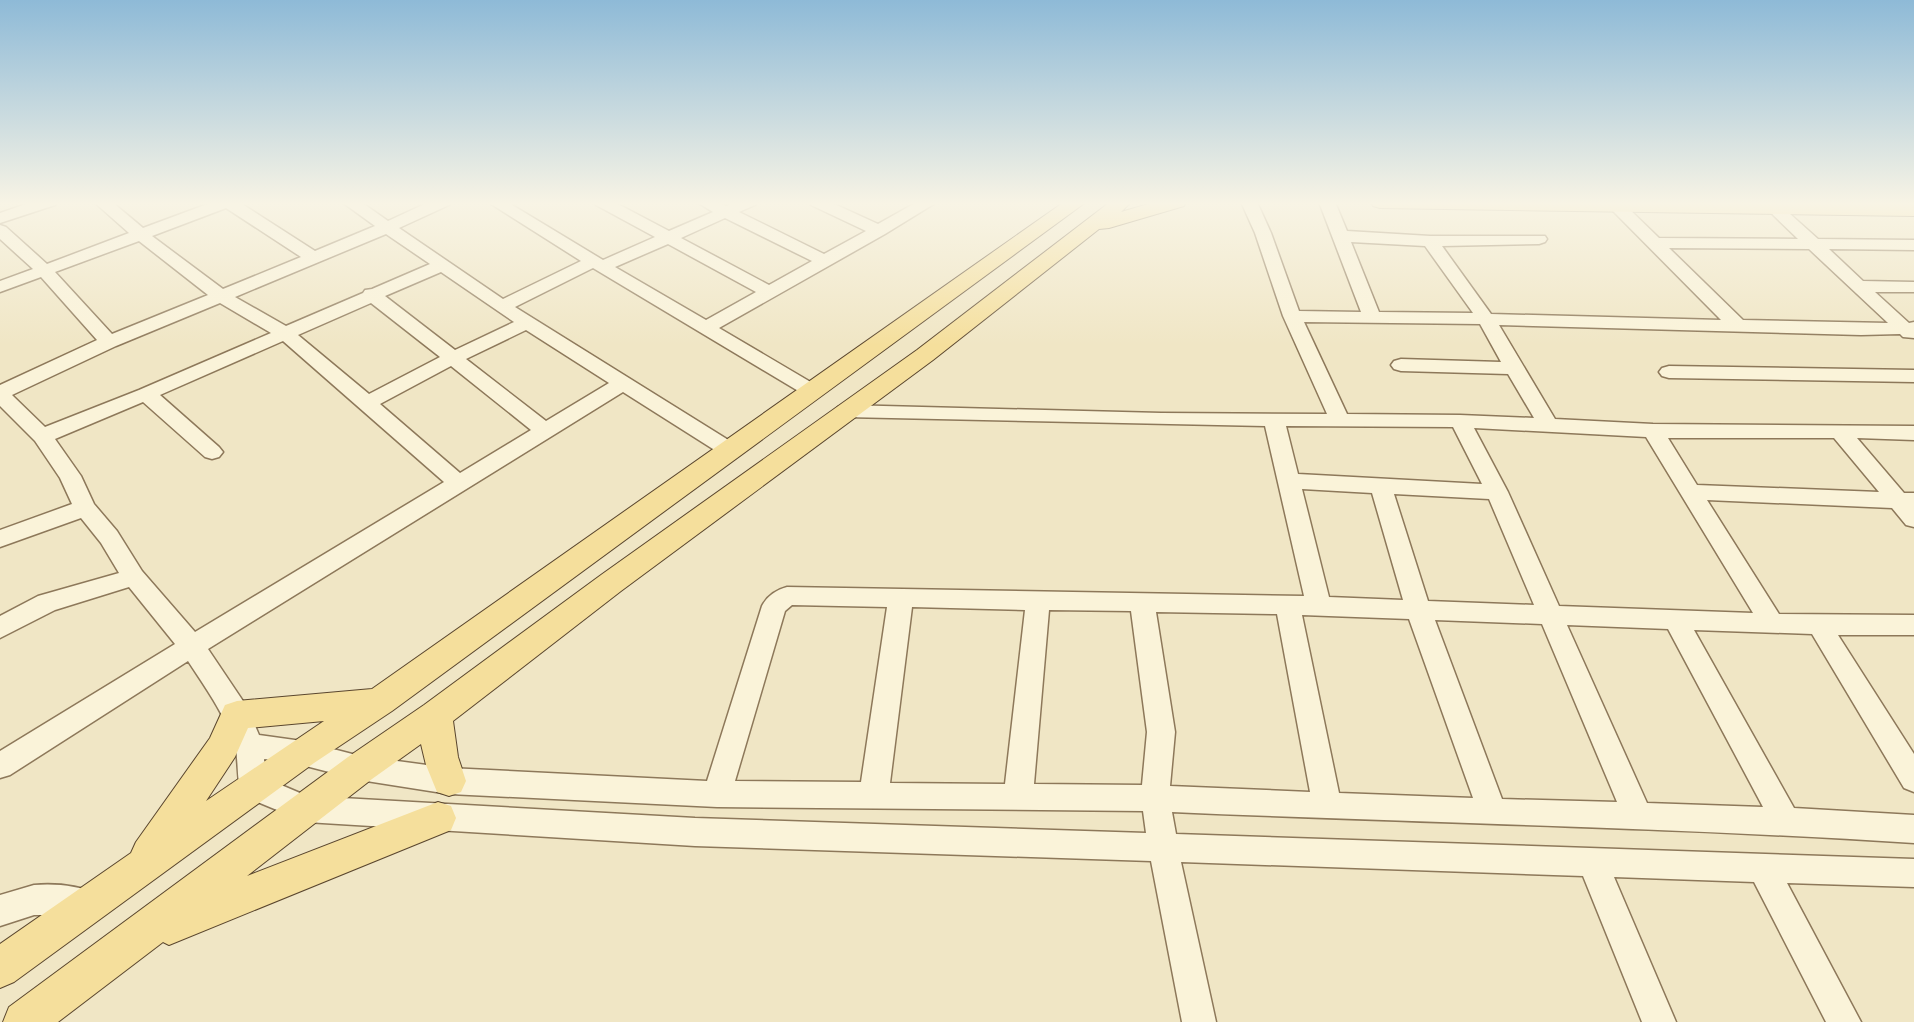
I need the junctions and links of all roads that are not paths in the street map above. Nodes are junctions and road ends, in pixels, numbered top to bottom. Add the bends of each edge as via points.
1 (22, 250) edge
2 (100, 250) edge
3 (160, 250) edge
4 (301, 250) edge
5 (334, 250) edge
6 (420, 250) edge
7 (572, 250) edge
8 (638, 250) edge
9 (688, 250) edge
10 (803, 250) edge
11 (845, 250) edge
12 (1010, 250) edge
13 (1060, 250) edge
14 (1269, 250) edge
15 (1345, 250) edge
16 (1436, 250) edge
17 (1661, 250) edge
18 (1819, 250) edge
19 (314, 258) junction
20 (825, 261) junction
21 (442, 265) junction
22 (597, 265) junction
23 (44, 270) junction
24 (0, 286) edge
25 (1858, 286) junction
26 (1914, 287) edge
27 (768, 291) junction
28 (371, 294) junction
29 (221, 296) junction
30 (502, 306) junction
31 (1292, 316) junction
32 (1372, 317) junction
33 (1486, 319) junction
34 (527, 323) junction
35 (1738, 326) junction
36 (707, 327) junction
37 (1910, 331) edge
38 (286, 334) junction
39 (108, 342) junction
40 (453, 358) junction
41 (1401, 366) dead end
42 (1515, 368) junction
43 (1669, 372) dead end
44 (1914, 376) edge
45 (623, 383) junction
46 (812, 391) junction
47 (0, 394) edge
48 (146, 394) junction
49 (367, 404) junction
50 (845, 411) junction
51 (1274, 420) junction
52 (1340, 420) junction
53 (1460, 421) junction
54 (1548, 425) junction
55 (545, 430) junction
56 (1653, 431) junction
57 (1840, 431) junction
58 (1914, 433) edge
59 (42, 436) junction
60 (731, 451) junction
61 (212, 452) dead end
62 (1288, 481) junction
63 (458, 483) junction
64 (1381, 486) junction
65 (1497, 492) junction
66 (1690, 492) junction
67 (1907, 501) edge
68 (85, 508) junction
69 (1914, 519) edge
70 (0, 539) edge
71 (134, 577) junction
72 (901, 598) junction
73 (1038, 601) junction
74 (1142, 603) junction
75 (1288, 605) junction
76 (1319, 606) junction
77 (1418, 609) junction
78 (1550, 614) junction
79 (1675, 619) junction
80 (1772, 623) junction
81 (1819, 625) junction
82 (1914, 625) edge
83 (0, 628) edge
84 (192, 646) junction
85 (380, 701) junction
86 (436, 715) junction
87 (243, 730) junction
88 (302, 753) junction
89 (0, 766) edge
90 (360, 768) junction
91 (1914, 779) edge
92 (449, 781) junction
93 (253, 787) junction
94 (717, 794) junction
95 (874, 795) junction
96 (1018, 796) junction
97 (1156, 798) junction
98 (1326, 806) junction
99 (306, 809) junction
100 (1493, 812) junction
101 (1638, 817) junction
102 (438, 818) junction
103 (1786, 821) junction
104 (1914, 829) edge
105 (1165, 849) junction
106 (1592, 862) junction
107 (1763, 868) junction
108 (139, 870) junction
109 (1914, 873) edge
110 (89, 905) junction
111 (0, 911) edge
112 (137, 938) junction
113 (0, 968) edge
114 (24, 1022) edge
115 (1199, 1022) edge
116 (1659, 1022) edge
117 (1844, 1022) edge

1 - 23 street
2 - 23 street
3 - 29 street
4 - 19 street
5 - 19 street
6 - 21 street
7 - 22 street
8 - 22 street
9 - 27 street
10 - 20 street
11 - 20 street
12 - 46 main road
13 - 50 main road via 925,355
14 - 31 street
15 - 32 street
16 - 33 street
17 - 35 street
18 - 25 street
19 - 29 street
20 - 27 street
21 - 28 street
21 - 30 street
22 - 30 street
22 - 36 street
23 - 24 street
23 - 39 street
25 - 26 street
25 - 37 street
27 - 36 street
28 - 38 street
28 - 40 street
29 - 38 street
29 - 39 street
30 - 34 street
31 - 32 street
31 - 52 street
32 - 33 street
33 - 35 street
33 - 42 street
34 - 40 street
34 - 45 street
35 - 37 street
36 - 46 street
38 - 48 street
38 - 49 street
39 - 47 street
40 - 49 street
40 - 55 street
41 - 42 street
42 - 54 street
43 - 44 street
45 - 55 street
45 - 60 street
46 - 60 main road
47 - 59 street
48 - 59 street
48 - 61 street
49 - 63 street
50 - 51 street
50 - 86 main road
51 - 52 street
51 - 62 street
52 - 53 street
53 - 54 street
53 - 65 street
54 - 56 street
55 - 63 street
56 - 57 street
56 - 66 street
57 - 58 street
57 - 67 street
59 - 68 street via 70,476
60 - 85 main road
62 - 64 street
62 - 76 street
63 - 84 street
64 - 65 street
64 - 77 street
65 - 78 street
66 - 67 street
66 - 80 street
67 - 69 street
68 - 70 street
68 - 71 street via 109,537
71 - 83 street via 47,603
71 - 84 street
72 - 73 street
72 - 94 street via 787,596 774,606
72 - 95 street
73 - 74 street
73 - 96 street
74 - 75 street
74 - 97 street via 1161,732
75 - 76 street
75 - 98 street
76 - 77 street
77 - 78 street
77 - 100 street
78 - 79 street
78 - 101 street
79 - 80 street
79 - 103 street
80 - 81 street
81 - 82 street
81 - 91 street
84 - 87 street
84 - 89 street
85 - 87 main road
85 - 88 main road
86 - 90 main road
86 - 92 main road via 441,765
87 - 88 street
87 - 93 street
87 - 108 main road via 223,747
88 - 90 street
88 - 93 main road
90 - 92 street
90 - 99 main road
92 - 94 street
93 - 99 street
93 - 108 main road
94 - 95 street
95 - 96 street
96 - 97 street
97 - 98 street
97 - 105 street
98 - 100 street
99 - 102 street
99 - 112 main road
100 - 101 street
101 - 103 street
102 - 105 street via 695,832
102 - 112 main road
103 - 104 street
105 - 106 street
105 - 115 street via 1172,898
106 - 107 street
106 - 116 street
107 - 109 street
107 - 117 street
108 - 110 main road
110 - 111 street via 43,897 16,902
110 - 113 main road
112 - 114 main road

